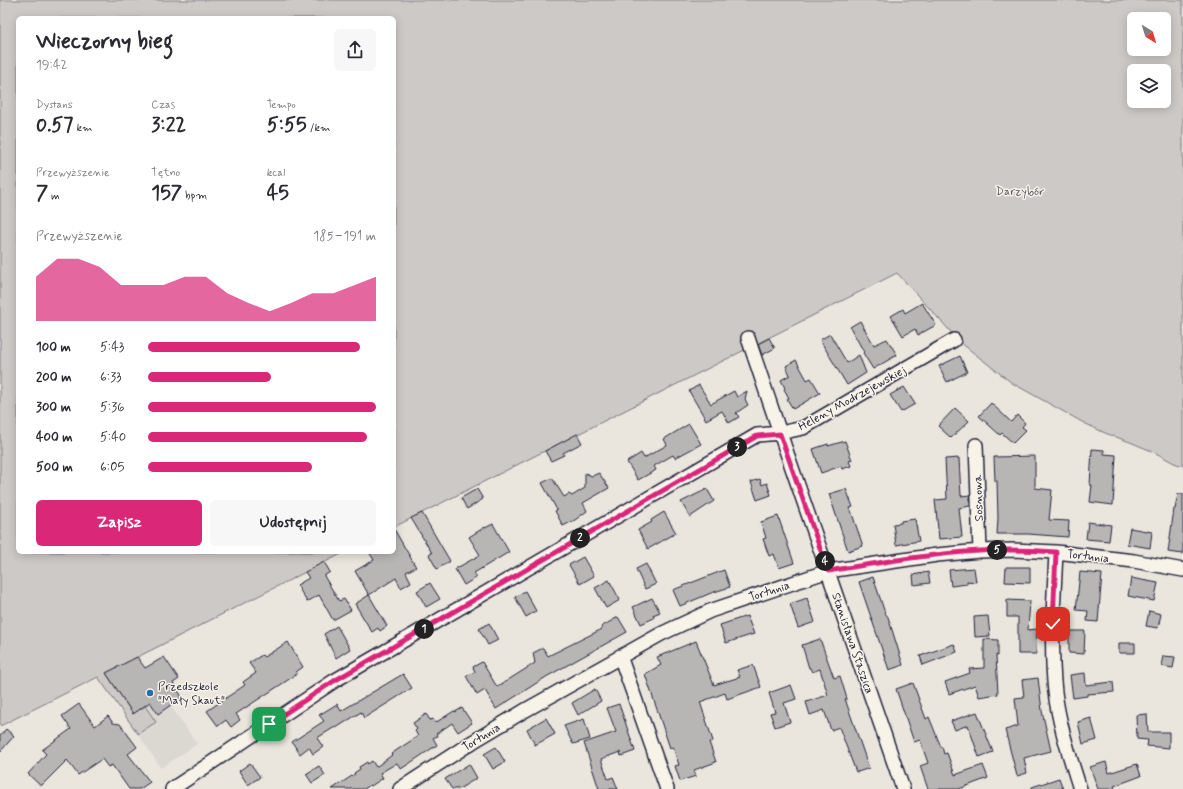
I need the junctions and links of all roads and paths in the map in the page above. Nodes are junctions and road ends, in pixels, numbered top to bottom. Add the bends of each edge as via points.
1 (748, 338) dead end
2 (954, 340) dead end
3 (780, 434) junction
4 (976, 445) dead end
5 (980, 551) junction
6 (1056, 552) junction
7 (1183, 570) edge
8 (828, 571) junction
9 (620, 656) junction
10 (172, 789) edge
11 (400, 789) edge
12 (667, 789) edge
13 (903, 789) edge
14 (1080, 789) edge

1 - 3 street, Stanisława Staszica
2 - 3 street, Heleny Modrzejewskiej via 803,428
3 - 8 street, Stanisława Staszica
3 - 10 street, Heleny Modrzejewskiej via 757,436 341,677
4 - 5 street, Sosnowa
5 - 6 street, Tortunia
5 - 8 street, Tortunia
6 - 7 street, Tortunia via 1134,561
6 - 14 street via 1053,642 1055,692 1060,720
8 - 9 street, Tortunia via 710,611
8 - 13 street, Stanisława Staszica
9 - 11 street, Tortunia via 487,733
9 - 12 street

